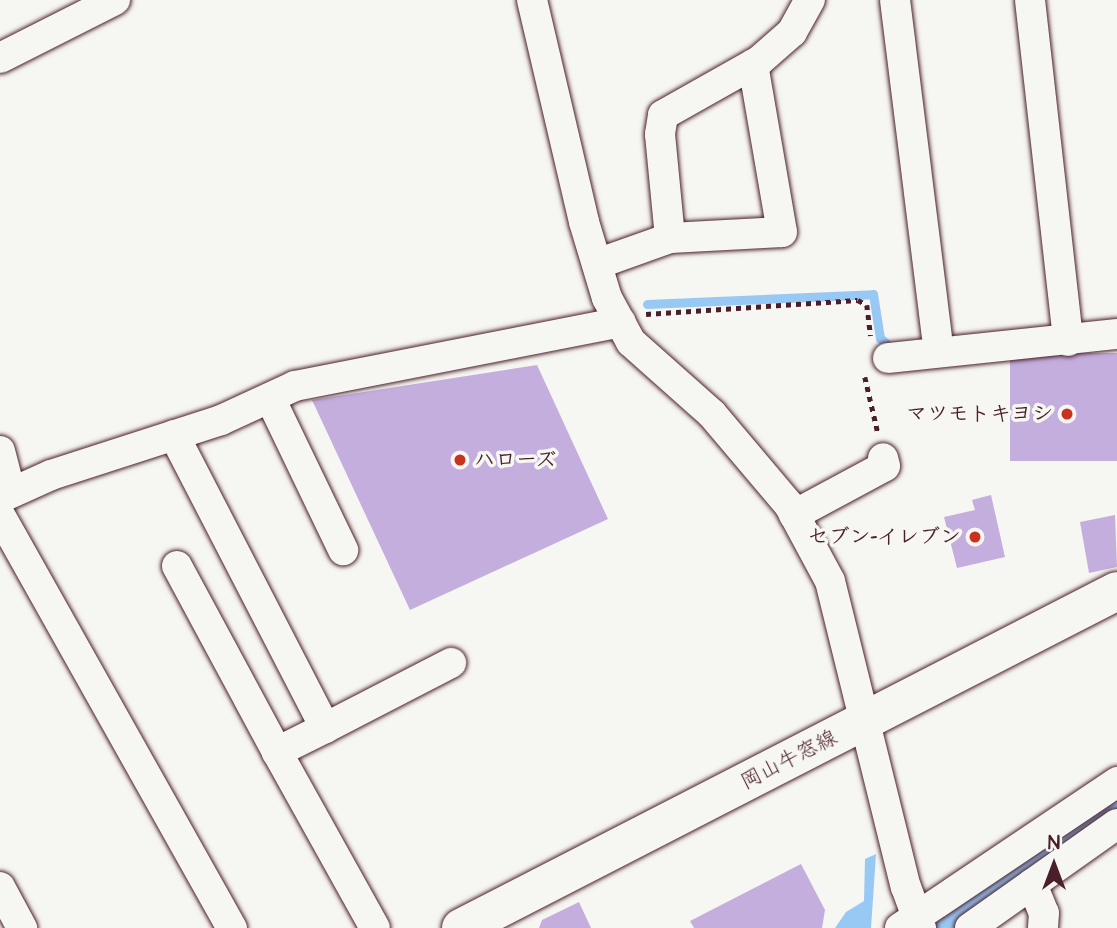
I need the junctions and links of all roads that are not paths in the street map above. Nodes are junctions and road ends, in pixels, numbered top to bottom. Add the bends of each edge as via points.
1 (115, 0) edge
2 (532, 0) edge
3 (810, 0) edge
4 (895, 0) edge
5 (1030, 0) edge
6 (0, 58) edge
7 (753, 64) junction
8 (670, 238) junction
9 (597, 264) junction
10 (621, 323) junction
11 (1117, 334) edge
12 (1068, 335) junction
13 (937, 336) dead end
14 (888, 358) road end
15 (270, 398) junction
16 (174, 435) junction
17 (883, 458) road end
18 (4, 485) edge
19 (794, 515) junction
20 (343, 551) dead end
21 (177, 566) dead end
22 (1117, 591) edge
23 (451, 663) dead end
24 (865, 721) junction
25 (325, 728) junction
26 (277, 752) junction
27 (1117, 782) edge
28 (1117, 824) edge
29 (1032, 884) junction
30 (0, 887) edge
31 (915, 924) edge
32 (22, 928) edge
33 (232, 928) edge
34 (375, 928) edge
35 (461, 928) edge
36 (970, 928) edge
37 (1043, 928) edge

1 - 6 street
2 - 9 street
3 - 7 street via 792,32
4 - 13 street
5 - 12 street
7 - 8 street via 663,115 660,134
7 - 8 street via 782,232
8 - 9 street
9 - 10 street
10 - 15 street via 295,386
10 - 19 street via 631,342 712,414
11 - 12 street
12 - 14 street
15 - 16 street
15 - 20 street
16 - 18 street
16 - 25 street
17 - 19 street via 885,466
18 - 33 street
19 - 24 street via 830,581
21 - 26 street
22 - 24 main road, 岡山牛窓線
23 - 25 street
24 - 31 street
24 - 35 main road, 岡山牛窓線
25 - 26 street
26 - 34 street
27 - 31 street via 962,886
28 - 29 street
29 - 36 street
29 - 37 street via 1044,913
30 - 32 street

